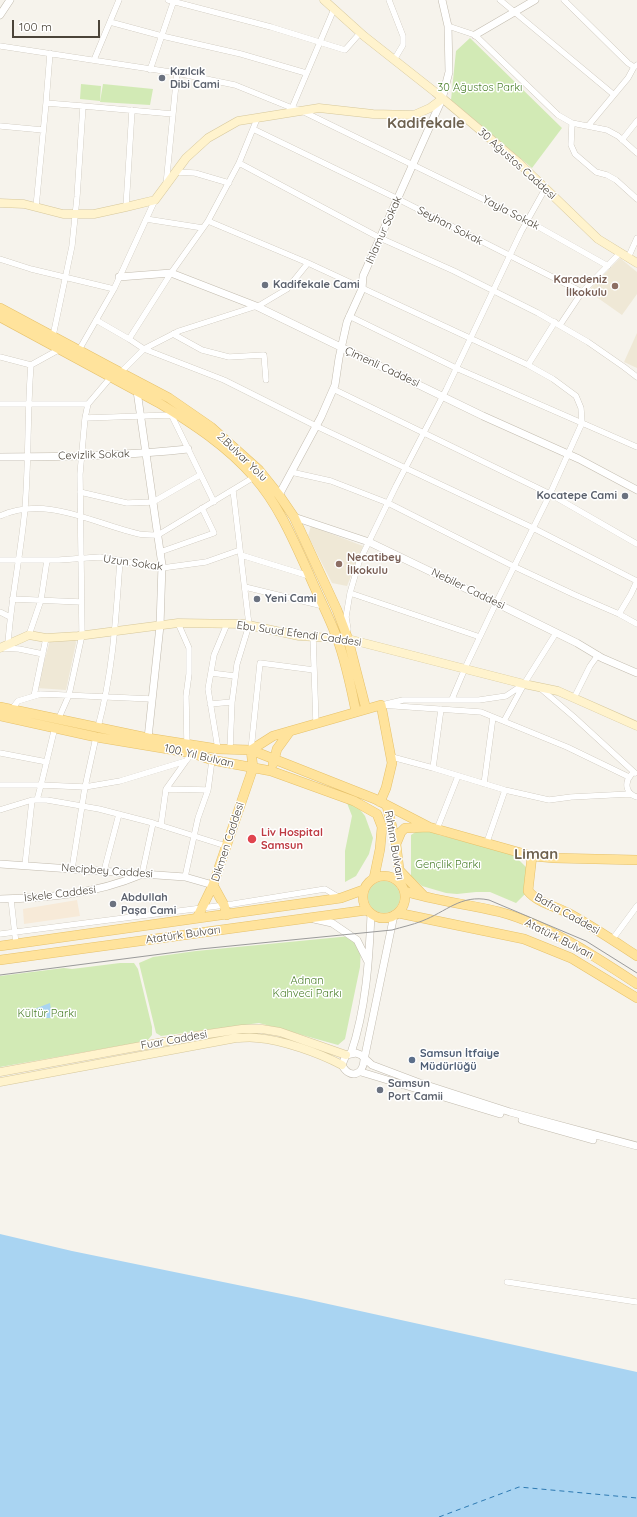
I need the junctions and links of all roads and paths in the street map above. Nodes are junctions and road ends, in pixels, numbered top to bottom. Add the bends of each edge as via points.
1 (10, 0) edge
2 (119, 0) edge
3 (172, 0) edge
4 (324, 0) edge
5 (389, 0) edge
6 (442, 0) edge
7 (500, 0) edge
8 (535, 0) edge
9 (564, 0) edge
10 (334, 9) junction
11 (514, 11) junction
12 (0, 14) edge
13 (110, 22) junction
14 (448, 26) junction
15 (360, 33) junction
16 (475, 35) junction
17 (162, 36) junction
18 (319, 41) junction
19 (0, 46) edge
20 (50, 53) junction
21 (94, 60) junction
22 (394, 60) junction
23 (635, 66) edge
24 (150, 70) junction
25 (306, 72) junction
26 (177, 73) junction
27 (613, 94) junction
28 (442, 98) junction
29 (46, 103) junction
30 (83, 106) junction
31 (292, 108) junction
32 (132, 110) junction
33 (302, 111) junction
34 (173, 114) junction
35 (257, 118) junction
36 (637, 121) edge
37 (572, 122) junction
38 (0, 126) edge
39 (588, 126) junction
40 (253, 129) junction
41 (43, 130) junction
42 (622, 140) junction
43 (637, 153) edge
44 (239, 163) junction
45 (413, 165) junction
46 (176, 172) junction
47 (228, 183) junction
48 (166, 185) junction
49 (545, 190) junction
50 (398, 199) junction
51 (155, 200) junction
52 (637, 200) edge
53 (0, 203) edge
54 (36, 207) junction
55 (126, 207) junction
56 (75, 214) junction
57 (146, 219) junction
58 (208, 221) junction
59 (528, 221) junction
60 (203, 228) junction
61 (380, 238) junction
62 (637, 238) edge
63 (620, 253) junction
64 (509, 256) junction
65 (628, 258) junction
66 (0, 259) edge
67 (308, 263) junction
68 (637, 263) edge
69 (608, 266) junction
70 (171, 273) junction
71 (66, 277) junction
72 (119, 277) junction
73 (114, 289) junction
74 (362, 289) junction
75 (493, 290) junction
76 (582, 292) junction
77 (256, 306) junction
78 (0, 308) edge
79 (349, 316) junction
80 (0, 317) edge
81 (96, 320) junction
82 (557, 324) junction
83 (173, 334) junction
84 (53, 336) junction
85 (470, 338) junction
86 (129, 339) junction
87 (144, 348) junction
88 (341, 348) junction
89 (60, 349) junction
90 (79, 350) junction
91 (0, 357) edge
92 (31, 365) junction
93 (528, 365) junction
94 (456, 368) junction
95 (120, 373) junction
96 (111, 377) junction
97 (637, 377) edge
98 (266, 380) dead end
99 (333, 389) junction
100 (137, 391) junction
101 (443, 396) junction
102 (0, 404) edge
103 (28, 404) junction
104 (88, 404) junction
105 (170, 412) junction
106 (140, 416) junction
107 (85, 418) junction
108 (582, 423) junction
109 (316, 426) junction
110 (423, 433) junction
111 (637, 447) edge
112 (188, 449) junction
113 (146, 454) junction
114 (568, 454) junction
115 (82, 456) junction
116 (0, 457) edge
117 (28, 457) junction
118 (405, 468) junction
119 (291, 472) junction
120 (200, 475) junction
121 (254, 478) junction
122 (233, 490) junction
123 (637, 490) edge
124 (80, 492) junction
125 (550, 494) junction
126 (279, 495) junction
127 (153, 502) junction
128 (214, 502) junction
129 (388, 503) junction
130 (202, 508) junction
131 (25, 509) junction
132 (0, 516) edge
133 (81, 516) junction
134 (294, 516) junction
135 (533, 528) junction
136 (158, 535) junction
137 (369, 542) junction
138 (637, 544) edge
139 (160, 552) junction
140 (241, 552) junction
141 (81, 558) junction
142 (0, 560) edge
143 (18, 560) junction
144 (47, 560) junction
145 (120, 560) junction
146 (513, 566) junction
147 (162, 568) junction
148 (310, 576) junction
149 (244, 587) junction
150 (350, 593) junction
151 (12, 599) junction
152 (41, 600) junction
153 (81, 602) junction
154 (496, 602) junction
155 (323, 606) junction
156 (0, 612) edge
157 (619, 614) junction
158 (10, 617) junction
159 (178, 624) junction
160 (227, 624) junction
161 (637, 624) edge
162 (249, 625) junction
163 (160, 626) junction
164 (115, 631) junction
165 (556, 633) junction
166 (29, 635) junction
167 (82, 635) junction
168 (313, 636) junction
169 (480, 637) junction
170 (46, 638) junction
171 (337, 638) junction
172 (348, 639) junction
173 (4, 646) edge
174 (43, 654) junction
175 (598, 655) junction
176 (465, 668) junction
177 (314, 670) junction
178 (211, 673) junction
179 (637, 673) edge
180 (235, 676) junction
181 (524, 684) junction
182 (540, 688) junction
183 (69, 695) junction
184 (34, 696) junction
185 (106, 697) junction
186 (574, 698) junction
187 (152, 699) junction
188 (452, 699) junction
189 (232, 702) junction
190 (210, 704) junction
191 (381, 705) junction
192 (0, 708) edge
193 (366, 709) junction
194 (442, 709) junction
195 (12, 710) junction
196 (356, 712) junction
197 (0, 716) edge
198 (493, 717) junction
199 (504, 721) junction
200 (316, 723) junction
201 (57, 724) junction
202 (637, 726) edge
203 (97, 732) junction
204 (290, 732) junction
205 (148, 738) junction
206 (187, 744) junction
207 (218, 750) junction
208 (230, 750) junction
209 (251, 750) junction
210 (192, 752) junction
211 (0, 753) edge
212 (392, 757) junction
213 (274, 759) junction
214 (212, 760) junction
215 (186, 761) junction
216 (47, 762) junction
217 (253, 768) junction
218 (433, 768) junction
219 (271, 771) junction
220 (636, 772) edge
221 (458, 776) junction
222 (629, 777) junction
223 (484, 784) junction
224 (0, 785) edge
225 (41, 785) junction
226 (85, 787) junction
227 (166, 789) junction
228 (208, 790) junction
229 (505, 790) junction
230 (630, 794) junction
231 (637, 797) edge
232 (35, 800) junction
233 (82, 806) junction
234 (385, 807) junction
235 (0, 810) edge
236 (119, 814) junction
237 (154, 823) junction
238 (161, 825) junction
239 (382, 827) junction
240 (433, 828) junction
241 (194, 837) junction
242 (487, 842) junction
243 (396, 844) junction
244 (226, 846) junction
245 (532, 856) junction
246 (637, 860) edge
247 (0, 864) edge
248 (24, 865) junction
249 (72, 869) junction
250 (400, 870) junction
251 (104, 871) junction
252 (142, 874) junction
253 (185, 877) junction
254 (374, 878) junction
255 (213, 885) junction
256 (403, 888) junction
257 (363, 890) junction
258 (424, 896) junction
259 (341, 898) junction
260 (0, 899) edge
261 (11, 899) junction
262 (224, 905) junction
263 (637, 906) edge
264 (201, 908) junction
265 (369, 912) junction
266 (396, 914) junction
267 (227, 915) junction
268 (306, 917) junction
269 (197, 918) junction
270 (15, 932) junction
271 (0, 934) edge
272 (612, 940) junction
273 (16, 944) junction
274 (0, 946) edge
275 (637, 956) edge
276 (0, 960) edge
277 (369, 963) junction
278 (637, 984) edge
279 (637, 998) edge
280 (348, 1054) junction
281 (364, 1060) junction
282 (342, 1064) junction
283 (0, 1072) edge
284 (361, 1072) junction
285 (0, 1082) edge
286 (637, 1146) edge
287 (637, 1151) edge
288 (506, 1282) dead end
289 (637, 1302) edge

1 - 12 street
2 - 13 street
3 - 17 street
3 - 18 street
4 - 10 main road, 30 Ağustos Caddesi
5 - 22 street via 403,36 403,45
6 - 14 street, Ihlamur Sokak
7 - 11 street
8 - 11 street
9 - 23 street via 628,64
10 - 15 main road, 30 Ağustos Caddesi
10 - 18 street
11 - 16 street
11 - 27 street
13 - 17 street
13 - 21 street
14 - 16 street
14 - 28 street, Ihlamur Sokak via 449,72
15 - 18 street via 345,50
15 - 22 main road, 30 Ağustos Caddesi
16 - 37 street via 558,115
17 - 24 street
17 - 25 street
18 - 25 street
19 - 20 street, Yayla Sokak
20 - 21 street, Yayla Sokak
20 - 29 street
21 - 24 street, Yayla Sokak
22 - 28 main road, 30 Ağustos Caddesi
23 - 27 street
24 - 26 street, Yayla Sokak
25 - 31 street
26 - 31 street, Yayla Sokak via 235,84
26 - 34 street
27 - 39 street
28 - 33 main road via 430,108 414,115 373,114 319,108
28 - 45 street, Ihlamur Sokak
28 - 49 main road, 30 Ağustos Caddesi via 518,162
29 - 30 street
29 - 41 street
30 - 32 street
30 - 56 street
31 - 33 street, Yayla Sokak
32 - 34 street
32 - 55 street
33 - 35 main road
33 - 45 street, Yayla Sokak
34 - 48 street
35 - 40 street
35 - 46 main road via 238,121 208,138 186,158
36 - 42 street
37 - 39 street
37 - 52 street via 571,145 575,154 596,172 616,180
38 - 41 street
39 - 42 street via 607,130
40 - 44 street
40 - 50 street, Seyhan Sokak
41 - 54 street
42 - 43 street
44 - 47 street
44 - 61 street
45 - 50 street, Ihlamur Sokak
45 - 59 street, Yayla Sokak
46 - 47 street via 195,173
46 - 48 main road
47 - 58 street
48 - 51 main road
49 - 59 street
49 - 63 main road, 30 Ağustos Caddesi via 598,239
50 - 61 street, Ihlamur Sokak
50 - 64 street, Seyhan Sokak
51 - 55 main road
51 - 57 street
53 - 54 main road
54 - 56 main road via 63,214
55 - 56 main road via 94,214
56 - 71 street
57 - 60 street
57 - 72 street
58 - 60 street
58 - 67 street
59 - 64 street
59 - 69 street, Yayla Sokak
60 - 70 street
61 - 74 street, Ihlamur Sokak via 363,276
61 - 75 street
62 - 65 street
63 - 65 main road, 30 Ağustos Caddesi
63 - 69 street
64 - 75 street
64 - 76 street, Seyhan Sokak
65 - 68 main road, 30 Ağustos Caddesi
66 - 71 street
67 - 74 street
67 - 77 street via 287,289
69 - 76 street
70 - 72 street, Çimenli Caddesi
70 - 77 street, Çimenli Caddesi
70 - 86 street
71 - 73 street
71 - 84 street
72 - 73 street
73 - 81 street
74 - 79 street, Ihlamur Sokak
74 - 85 street
75 - 82 street
75 - 85 street
76 - 82 street
77 - 83 street
77 - 88 street, Çimenli Caddesi
78 - 84 main road, 2.Bulvar Yolu
79 - 88 street, Ihlamur Sokak
79 - 94 street
80 - 89 main road, 2.Bulvar Yolu
81 - 86 street
81 - 90 street
82 - 93 street
82 - 97 street via 588,342
83 - 87 street
83 - 98 street via 202,350 229,357 264,355
84 - 90 main road, 2.Bulvar Yolu
85 - 93 street
85 - 94 street
86 - 87 street
87 - 95 street
87 - 109 street via 224,380
88 - 99 street, Ihlamur Sokak
88 - 101 street, Çimenli Caddesi
89 - 92 street
89 - 96 main road, 2.Bulvar Yolu
90 - 95 main road, 2.Bulvar Yolu
91 - 92 street
92 - 103 street
93 - 108 street via 576,396 581,408
94 - 101 street
94 - 108 street
95 - 96 street
95 - 126 main road, 2.Bulvar Yolu via 169,398 211,427 259,470
96 - 100 main road, 2.Bulvar Yolu
96 - 104 street
99 - 109 street, Ihlamur Sokak
99 - 110 street
100 - 105 main road, 2.Bulvar Yolu
100 - 106 street
101 - 110 street
101 - 114 street, Çimenli Caddesi
102 - 103 street
103 - 104 street
103 - 117 street
104 - 107 street
105 - 106 street
105 - 112 street
105 - 121 main road, 2.Bulvar Yolu via 206,433
106 - 107 street
106 - 113 street
107 - 115 street
108 - 111 street
108 - 114 street
109 - 118 street
109 - 119 street, Ihlamur Sokak
110 - 118 street
110 - 125 street
112 - 113 street, Cevizlik Sokak
112 - 120 street
113 - 115 street, Cevizlik Sokak
113 - 127 street
114 - 123 street, Çimenli Caddesi
114 - 125 street
115 - 117 street, Cevizlik Sokak
115 - 124 street
116 - 117 street, Cevizlik Sokak
117 - 131 street
118 - 129 street
118 - 135 street
119 - 126 street, Ihlamur Sokak
119 - 129 street via 331,481
120 - 127 street
120 - 128 street
121 - 122 street
121 - 148 main road, 2.Bulvar Yolu via 278,510
122 - 128 street
122 - 140 street
124 - 127 street via 127,503
124 - 133 street
125 - 135 street
125 - 138 street
126 - 134 main road, 2.Bulvar Yolu
127 - 136 street
128 - 130 street
129 - 137 street
129 - 146 street
130 - 136 street
130 - 139 street via 214,533
131 - 132 street
131 - 133 street via 35,508
131 - 143 street
133 - 136 street via 140,534
133 - 141 street
134 - 137 street, Nebiler Caddesi
134 - 172 main road, 2.Bulvar Yolu
135 - 146 street
135 - 157 street via 637,582
136 - 139 street
137 - 150 street
137 - 154 street, Nebiler Caddesi
139 - 147 street
140 - 147 street, Uzun Sokak via 206,562
140 - 148 street
140 - 149 street
141 - 144 street, Uzun Sokak
141 - 145 street, Uzun Sokak
141 - 153 street
142 - 143 street, Uzun Sokak
143 - 144 street, Uzun Sokak
143 - 151 street
144 - 152 street
145 - 147 street, Uzun Sokak
145 - 164 street
146 - 154 street
146 - 157 street
147 - 163 street
148 - 155 main road, 2.Bulvar Yolu
149 - 155 street
149 - 162 street
150 - 169 street
150 - 172 street via 346,617
151 - 152 street
151 - 158 street
152 - 153 street
152 - 166 street
153 - 167 street
154 - 165 street, Nebiler Caddesi
154 - 169 street
155 - 171 main road, 2.Bulvar Yolu
156 - 158 street
157 - 161 street
158 - 173 street
159 - 160 main road, Ebu Suud Efendi Caddesi
159 - 163 main road, Ebu Suud Efendi Caddesi
159 - 206 street via 189,648
160 - 162 main road, Ebu Suud Efendi Caddesi
160 - 178 street via 214,655
162 - 168 main road, Ebu Suud Efendi Caddesi via 299,636
162 - 180 street
163 - 164 main road, Ebu Suud Efendi Caddesi
163 - 187 street
164 - 167 main road, Ebu Suud Efendi Caddesi
164 - 185 street
165 - 175 street, Nebiler Caddesi
165 - 181 street
166 - 170 main road, Ebu Suud Efendi Caddesi
166 - 173 main road
167 - 170 main road, Ebu Suud Efendi Caddesi
167 - 183 street
168 - 171 main road, Ebu Suud Efendi Caddesi
168 - 177 street
169 - 176 street
170 - 174 street
171 - 172 main road, Ebu Suud Efendi Caddesi
171 - 196 main road, 2.Bulvar Yolu
172 - 176 main road, Ebu Suud Efendi Caddesi
172 - 193 main road, 2.Bulvar Yolu
173 - 174 street
174 - 184 street
175 - 179 street, Nebiler Caddesi
175 - 186 street
176 - 181 main road, Ebu Suud Efendi Caddesi
176 - 188 street
177 - 200 street
177 - 209 street via 260,663
178 - 180 street
178 - 190 street via 208,689
180 - 189 street
181 - 182 main road, Ebu Suud Efendi Caddesi
181 - 188 street via 506,696 479,700
181 - 199 street
182 - 186 main road, Ebu Suud Efendi Caddesi via 558,691
182 - 220 street
183 - 184 street
183 - 185 street
183 - 201 street
184 - 195 street via 18,701
185 - 187 street
185 - 203 street
186 - 202 main road, Ebu Suud Efendi Caddesi
187 - 205 street
188 - 191 street via 403,700
189 - 190 street
189 - 208 street
190 - 207 street
191 - 193 main road
191 - 194 street
191 - 212 main road, Rıhtım Bulvarı
192 - 195 main road, 100. Yıl Bulvarı
193 - 196 main road
194 - 198 street via 481,712
194 - 218 street
195 - 201 main road, 100. Yıl Bulvarı
196 - 200 main road
197 - 201 main road, 100. Yıl Bulvarı
198 - 199 street
198 - 223 street
199 - 222 street via 567,747
200 - 204 main road
201 - 203 main road, 100. Yıl Bulvarı
201 - 216 street
203 - 205 main road, 100. Yıl Bulvarı
203 - 210 main road, 100. Yıl Bulvarı
203 - 226 street
204 - 209 main road via 273,736
204 - 213 main road via 277,749
205 - 206 main road, 100. Yıl Bulvarı
206 - 207 main road, 100. Yıl Bulvarı
207 - 208 main road, 100. Yıl Bulvarı
208 - 209 main road, 100. Yıl Bulvarı
209 - 213 main road, 100. Yıl Bulvarı
209 - 217 main road
210 - 214 main road, 100. Yıl Bulvarı
210 - 215 street
211 - 216 street
212 - 218 street
212 - 234 main road, Rıhtım Bulvarı
213 - 219 main road
213 - 234 main road, 100. Yıl Bulvarı
214 - 217 main road, 100. Yıl Bulvarı
214 - 228 street
215 - 226 street via 120,781
215 - 227 street
216 - 225 street
217 - 219 main road, 100. Yıl Bulvarı
217 - 244 main road, Dikmen Caddesi
218 - 221 street
219 - 239 main road, 100. Yıl Bulvarı via 354,801 377,814
220 - 222 street
221 - 223 street
221 - 240 street
222 - 230 street via 627,787
223 - 229 street
224 - 225 street
225 - 226 street
225 - 232 street
226 - 233 street
227 - 228 street
227 - 238 street
228 - 241 street
229 - 230 street via 549,800
229 - 242 street
230 - 231 street
232 - 233 street
232 - 235 street
232 - 248 street
233 - 236 street
233 - 249 street
234 - 239 main road
234 - 240 main road, 100. Yıl Bulvarı
234 - 243 main road, Rıhtım Bulvarı
236 - 237 street
236 - 251 street
237 - 238 street
237 - 252 street
238 - 241 street
239 - 254 main road, Rıhtım Bulvarı
240 - 242 main road
240 - 243 main road via 405,828
241 - 244 street
241 - 253 street
242 - 245 main road
243 - 250 main road, Rıhtım Bulvarı
244 - 255 main road, Dikmen Caddesi
245 - 246 main road
245 - 272 main road, Bafra Caddesi via 528,891 532,896
247 - 248 street, Necipbey Caddesi
248 - 249 street, Necipbey Caddesi
249 - 251 street, Necipbey Caddesi
250 - 256 main road, Rıhtım Bulvarı
250 - 258 main road
251 - 252 street, Necipbey Caddesi
252 - 253 street, Necipbey Caddesi
252 - 261 street, İskele Caddesi via 90,891 41,898
253 - 255 street, Necipbey Caddesi
254 - 256 main road via 381,875 394,878
254 - 257 main road via 369,880
255 - 262 main road, Dikmen Caddesi
255 - 264 main road
256 - 258 main road, Atatürk Bulvarı
256 - 266 main road via 405,901
257 - 259 main road, Atatürk Bulvarı
257 - 265 main road via 362,900
258 - 278 main road, Atatürk Bulvarı via 501,912 536,925 597,958
259 - 262 street via 325,889
259 - 267 main road, Atatürk Bulvarı
260 - 261 street, İskele Caddesi
261 - 270 street
262 - 264 street
262 - 267 main road, Dikmen Caddesi
263 - 272 street
264 - 269 main road
264 - 270 street
265 - 266 main road via 380,918
265 - 268 main road, Atatürk Bulvarı
265 - 277 street
266 - 279 main road, Atatürk Bulvarı via 524,939 571,958
266 - 281 street
267 - 269 main road, Atatürk Bulvarı
268 - 276 main road, Atatürk Bulvarı
268 - 277 street via 332,923 357,940
269 - 273 main road, Atatürk Bulvarı
270 - 271 street
270 - 273 street
272 - 275 main road, Bafra Caddesi
273 - 274 main road, Atatürk Bulvarı
277 - 280 street via 358,1029
280 - 281 street via 356,1053
280 - 282 street
280 - 283 main road, Fuar Caddesi via 280,1032 242,1029
281 - 284 street
281 - 286 street via 417,1082 488,1105
282 - 284 street via 350,1073
282 - 285 main road, Fuar Caddesi via 270,1040 236,1038
284 - 287 street via 545,1128
288 - 289 street

